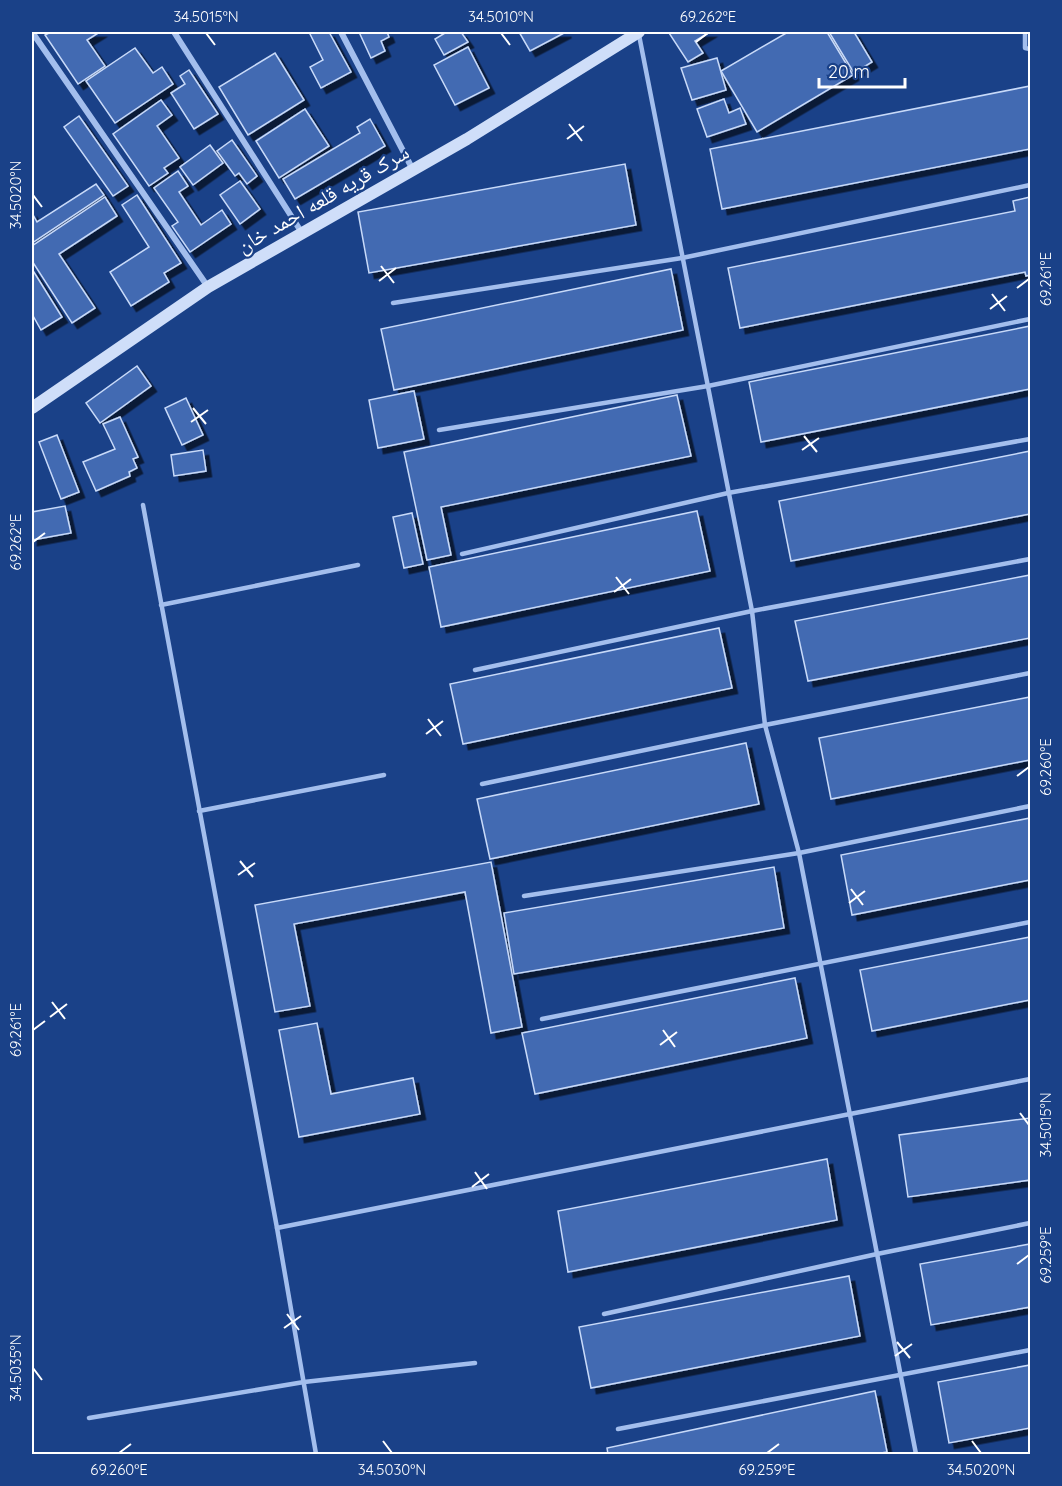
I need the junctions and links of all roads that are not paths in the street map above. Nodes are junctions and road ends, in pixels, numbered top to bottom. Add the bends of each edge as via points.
1 (32, 32) edge
2 (174, 32) edge
3 (341, 32) edge
4 (639, 32) edge
5 (1025, 32) edge
6 (1030, 49) edge
7 (413, 171) junction
8 (1030, 184) edge
9 (302, 234) junction
10 (682, 258) junction
11 (208, 287) junction
12 (393, 303) dead end
13 (1030, 319) edge
14 (708, 386) junction
15 (32, 408) edge
16 (439, 430) dead end
17 (1030, 439) edge
18 (728, 493) junction
19 (142, 505) dead end
20 (462, 554) dead end
21 (1030, 559) edge
22 (358, 565) dead end
23 (161, 605) junction
24 (752, 611) junction
25 (475, 670) dead end
26 (1030, 673) edge
27 (765, 725) junction
28 (384, 775) dead end
29 (483, 784) dead end
30 (1030, 806) edge
31 (199, 811) junction
32 (799, 853) junction
33 (524, 896) dead end
34 (1030, 922) edge
35 (820, 964) junction
36 (542, 1019) dead end
37 (1030, 1079) edge
38 (850, 1114) junction
39 (1030, 1223) edge
40 (277, 1228) junction
41 (877, 1254) junction
42 (604, 1314) dead end
43 (1030, 1350) edge
44 (475, 1363) dead end
45 (901, 1375) junction
46 (303, 1382) junction
47 (89, 1418) dead end
48 (618, 1430) dead end
49 (316, 1455) edge
50 (916, 1455) edge

1 - 11 street
2 - 9 street
3 - 7 street
4 - 7 street, سرک قریه قلعه احمد خان
4 - 10 lane
5 - 6 lane via 1025,48
7 - 9 street, سرک قریه قلعه احمد خان
8 - 10 lane
9 - 11 street, سرک قریه قلعه احمد خان
10 - 12 lane
10 - 14 lane
11 - 15 street, سرک قریه قلعه احمد خان
13 - 14 lane
14 - 16 lane
14 - 18 lane
17 - 18 lane
18 - 20 lane
18 - 24 lane
19 - 23 lane
21 - 24 lane
22 - 23 lane
23 - 31 lane
24 - 25 lane
24 - 27 lane
26 - 27 lane
27 - 29 lane
27 - 32 lane
28 - 31 lane
30 - 32 lane
31 - 40 lane
32 - 33 lane
32 - 35 lane
34 - 35 lane
35 - 36 lane
35 - 38 lane
37 - 38 lane
38 - 40 lane
38 - 41 lane
39 - 41 lane
40 - 46 lane
41 - 42 lane
41 - 45 lane
43 - 45 lane
44 - 46 lane
45 - 48 lane
45 - 50 lane
46 - 47 lane
46 - 49 lane

